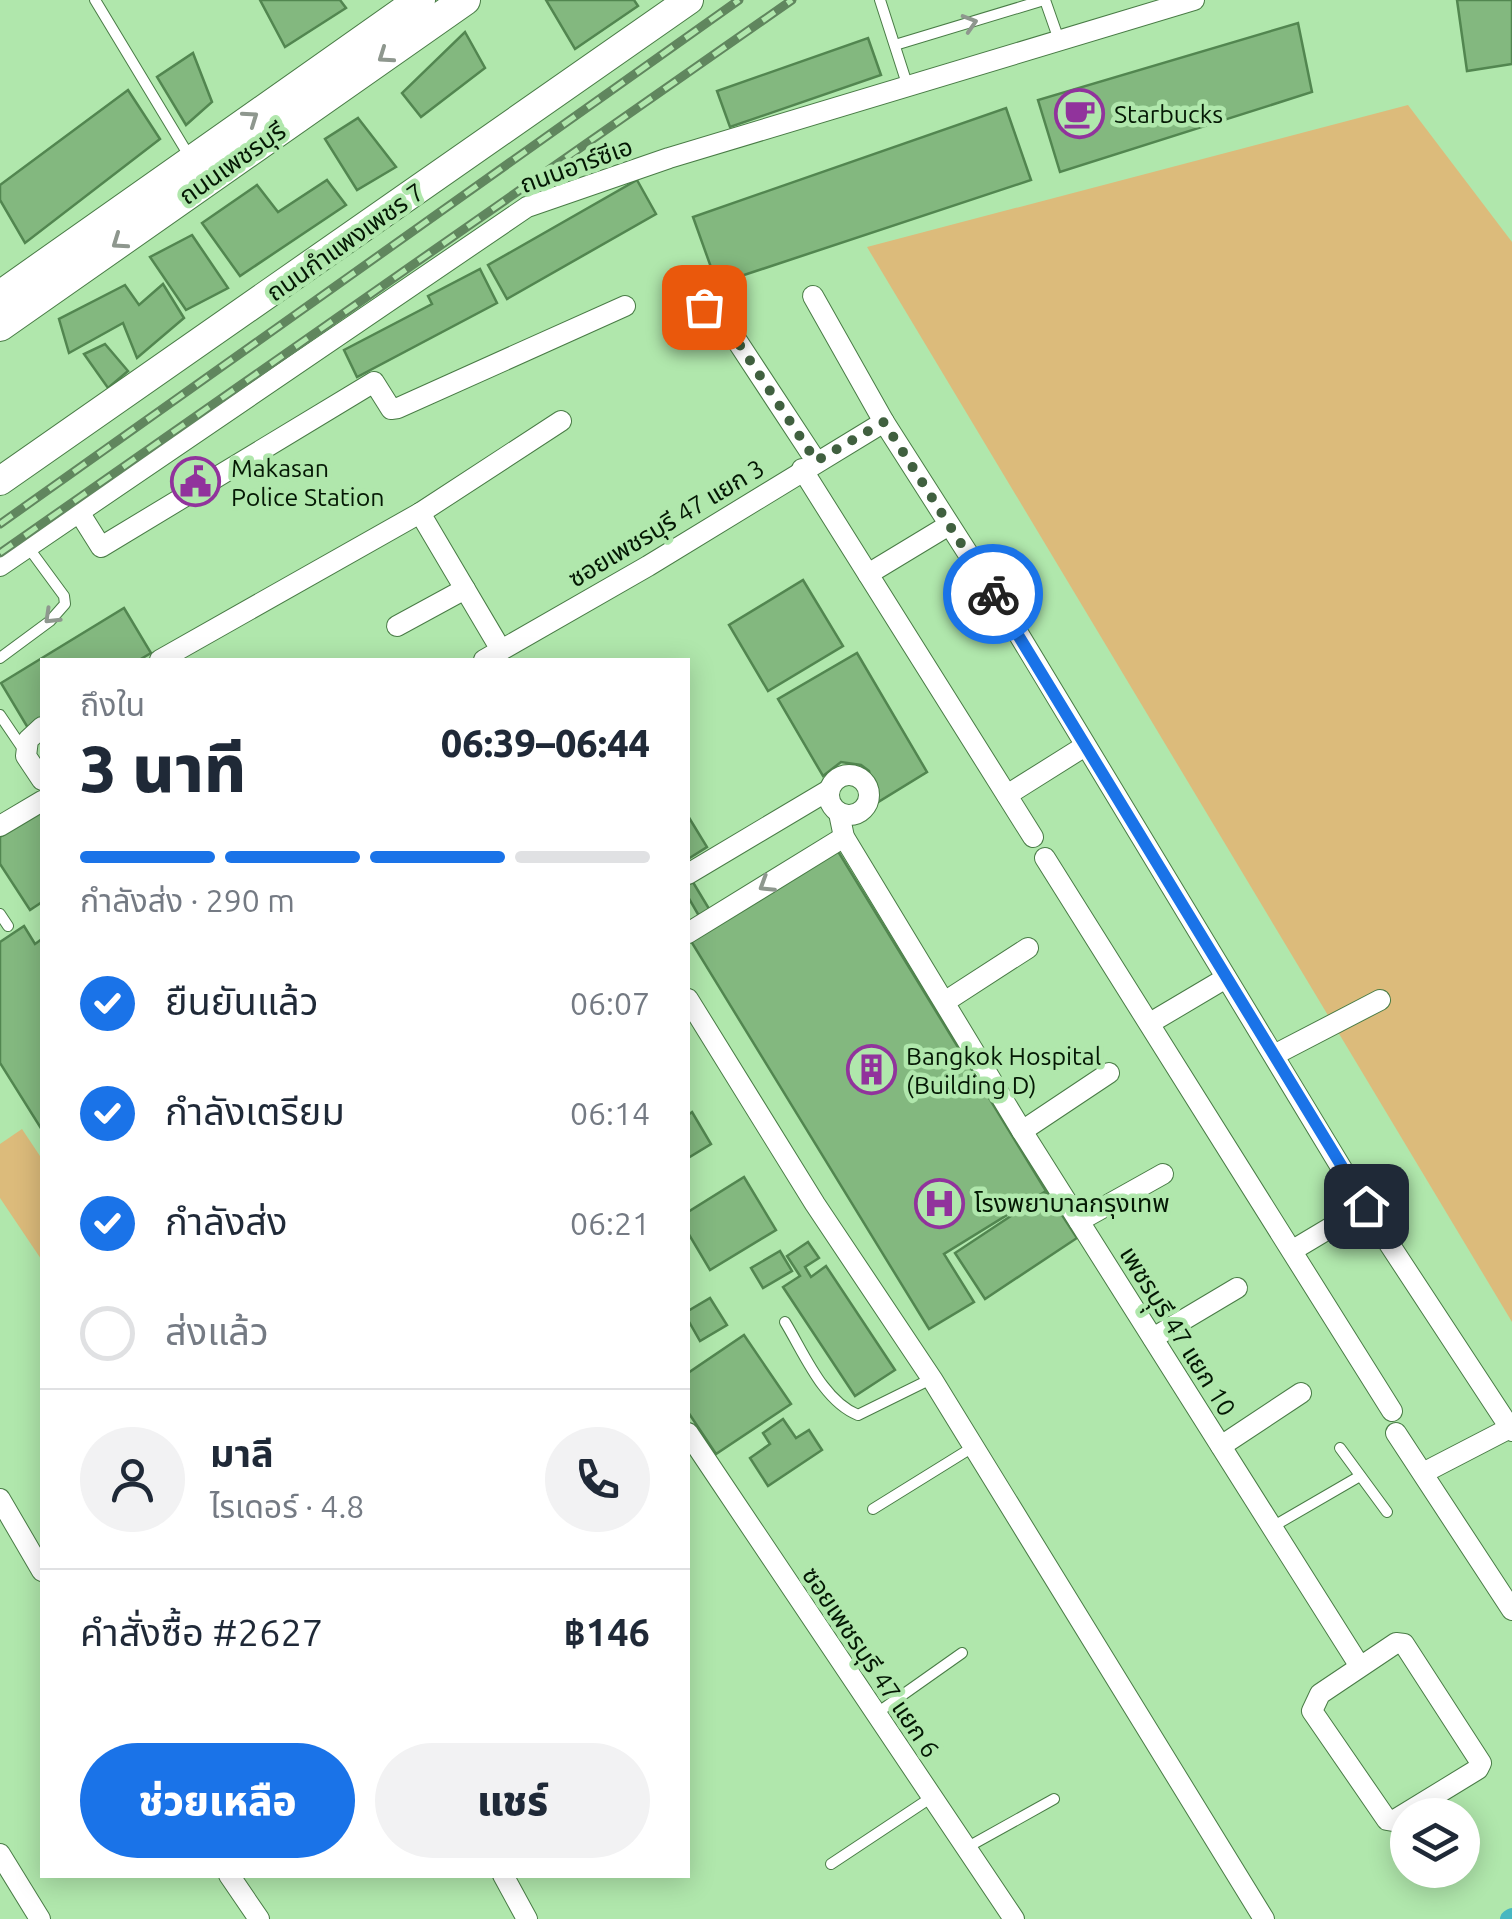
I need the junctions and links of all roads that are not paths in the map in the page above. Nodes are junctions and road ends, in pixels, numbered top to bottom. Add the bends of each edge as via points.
1 (95, 0) edge
2 (466, 0) edge
3 (689, 0) edge
4 (880, 0) edge
5 (1045, 0) edge
6 (1194, 0) edge
7 (409, 3) edge
8 (1058, 40) junction
9 (895, 46) junction
10 (908, 88) junction
11 (192, 159) junction
12 (2, 291) edge
13 (814, 296) dead end
14 (698, 305) dead end
15 (625, 306) dead end
16 (0, 326) edge
17 (561, 420) dead end
18 (884, 422) junction
19 (809, 465) junction
20 (0, 481) edge
21 (79, 512) junction
22 (420, 513) junction
23 (949, 525) junction
24 (28, 547) junction
25 (0, 566) edge
26 (868, 574) junction
27 (465, 589) junction
28 (397, 626) dead end
29 (492, 655) edge
30 (0, 658) edge
31 (164, 658) edge
32 (0, 715) edge
33 (40, 729) edge
34 (1086, 746) junction
35 (26, 754) junction
36 (40, 777) edge
37 (829, 790) junction
38 (1007, 795) junction
39 (40, 803) edge
40 (840, 813) junction
41 (0, 826) edge
42 (844, 837) junction
43 (1033, 837) dead end
44 (1045, 858) dead end
45 (690, 873) edge
46 (0, 914) edge
47 (8, 926) dead end
48 (690, 932) edge
49 (1028, 948) dead end
50 (1226, 978) junction
51 (1380, 1000) dead end
52 (946, 1001) junction
53 (690, 1002) edge
54 (1150, 1022) junction
55 (1274, 1056) junction
56 (1108, 1073) dead end
57 (1022, 1130) junction
58 (1163, 1174) dead end
59 (1366, 1206) junction
60 (1079, 1221) junction
61 (1292, 1250) junction
62 (1237, 1288) dead end
63 (785, 1322) dead end
64 (1153, 1338) junction
65 (932, 1379) junction
66 (1301, 1393) dead end
67 (1392, 1411) dead end
68 (1511, 1429) edge
69 (1396, 1433) dead end
70 (690, 1436) edge
71 (1221, 1446) junction
72 (974, 1447) junction
73 (1340, 1448) dead end
74 (1422, 1473) junction
75 (1360, 1476) junction
76 (0, 1499) edge
77 (873, 1509) dead end
78 (1387, 1512) dead end
79 (1272, 1527) junction
80 (40, 1568) edge
81 (1512, 1610) edge
82 (962, 1654) dead end
83 (1360, 1665) junction
84 (876, 1714) junction
85 (932, 1797) junction
86 (1054, 1799) dead end
87 (966, 1848) junction
88 (0, 1854) edge
89 (831, 1864) dead end
90 (230, 1878) edge
91 (505, 1878) edge
92 (40, 1919) edge
93 (260, 1919) edge
94 (527, 1919) edge
95 (1014, 1919) edge
96 (1264, 1919) edge

1 - 11 lane
2 -> 16 main road, ถนนเพชรบุรี
3 - 20 street, ถนนกำแพงเพชร 7
4 - 9 lane
5 - 8 lane
9 -> 5 lane
6 - 8 street, ถนนอาร์ซีเอ
11 -> 7 main road, ถนนเพชรบุรี
8 - 10 street, ถนนอาร์ซีเอ
9 - 10 lane
10 - 21 street, ถนนอาร์ซีเอ via 527,207
11 - 12 main road, ถนนเพชรบุรี
13 - 18 street
14 - 19 street via 722,318
15 - 21 street via 398,408 391,408 374,382 101,548
17 - 22 street
18 - 19 street, ซอยเพชรบุรี 47 แยก 3
18 - 23 street
19 - 26 street
19 - 29 street, ซอยเพชรบุรี 47 แยก 3
21 - 24 street, ถนนอาร์ซีเอ
22 - 27 street
22 - 31 street
23 - 26 street
23 - 34 street
24 - 25 street, ถนนอาร์ซีเอ
24 -> 30 lane via 65,604
26 - 38 street
27 - 28 street
27 - 29 street
32 - 35 lane
33 - 35 street via 28,740
34 - 38 street
34 - 50 street
35 - 36 street
37 - 40 street via 830,804
37 - 40 street via 849,774 866,784 864,809
37 - 45 street
38 - 43 street
39 - 41 street
40 - 42 street, เพชรบุุรี 47 แยก 10
42 -> 48 street
42 - 52 street, เพชรบุุรี 47 แยก 10
44 - 54 street
46 - 47 lane
49 - 52 street
50 - 54 street
50 - 55 street
51 - 55 street
52 - 57 street, เพชรบุุรี 47 แยก 10
53 - 65 street
54 - 61 street
55 - 59 street
56 - 57 street
57 - 60 street, เพชรบุุรี 47 แยก 10
58 - 60 street
59 - 61 street
59 - 68 street
60 - 64 street, เพชรบุุรี 47 แยก 10
61 - 67 street
62 - 64 street
63 - 65 lane via 846,1411 858,1415
64 - 71 street, เพชรบุุรี 47 แยก 10
65 - 72 street
66 - 71 street
68 - 74 street
69 - 74 street
70 - 84 street, ซอยเพชรบุรี 47 แยก 6
71 - 79 street, เพชรบุุรี 47 แยก 10
72 - 77 lane
72 - 96 street
73 - 75 lane
74 - 81 street
75 - 78 lane
75 - 79 lane
76 - 80 street
79 - 83 street, เพชรบุุรี 47 แยก 10
82 - 84 lane
83 - 83 street via 1404,1644 1481,1763 1398,1820 1388,1820 1312,1711 1320,1694
84 - 85 street, ซอยเพชรบุรี 47 แยก 6
85 - 87 street, ซอยเพชรบุรี 47 แยก 6
85 - 89 lane
86 - 87 lane
87 - 95 street, ซอยเพชรบุรี 47 แยก 6
88 - 92 street
90 - 93 street
91 - 94 street

